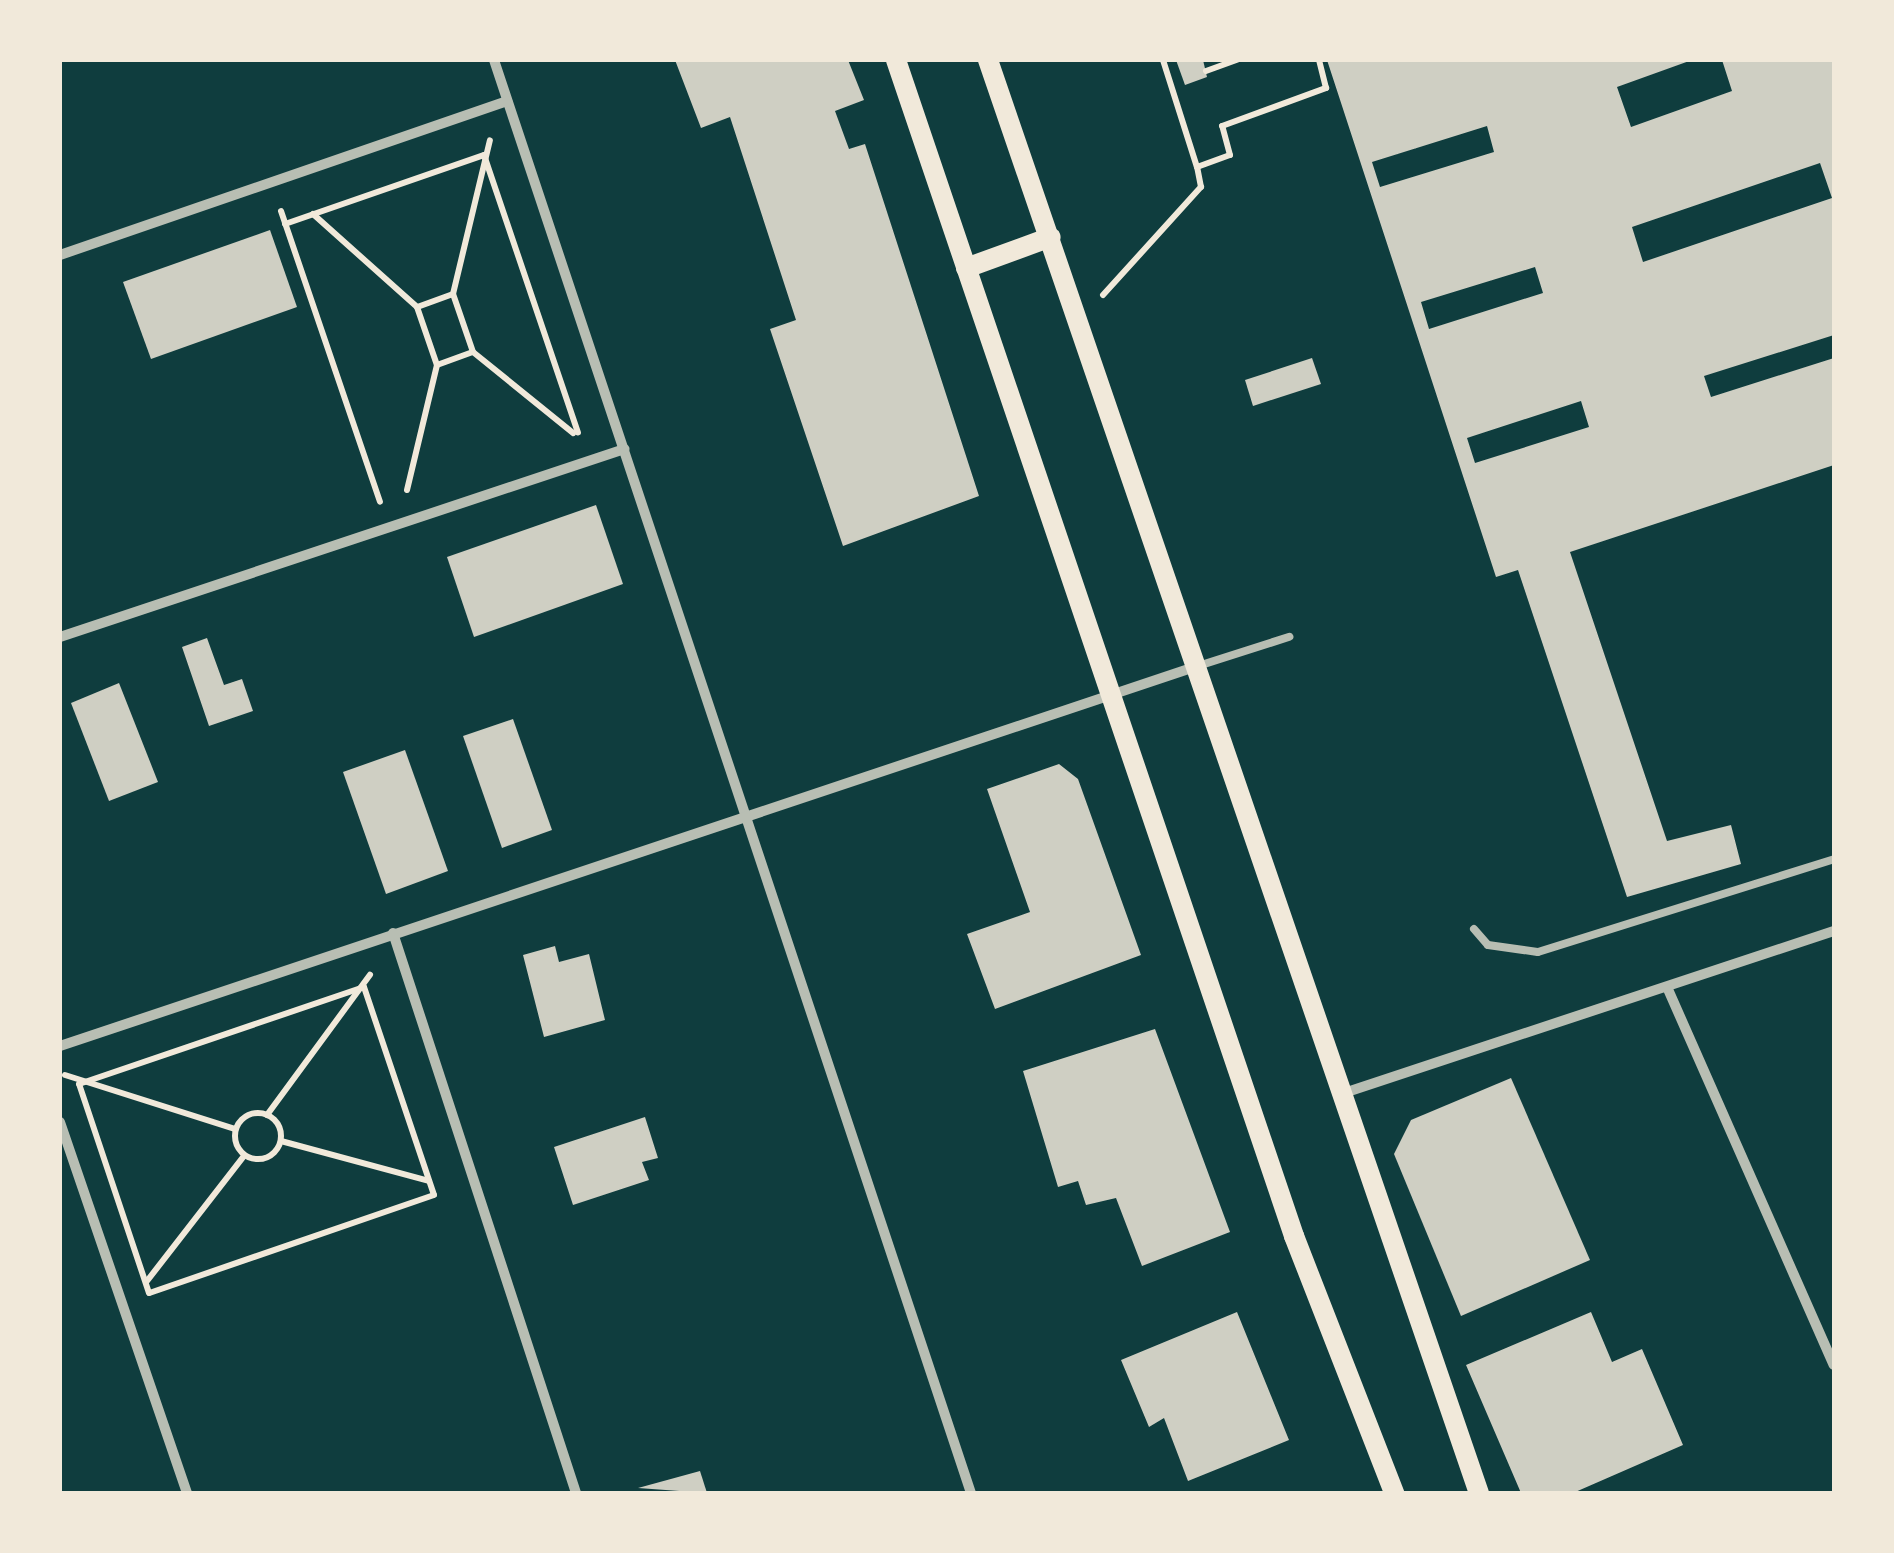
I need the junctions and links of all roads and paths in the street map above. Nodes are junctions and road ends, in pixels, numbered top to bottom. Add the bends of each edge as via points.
1 (494, 60) edge
2 (896, 60) edge
3 (988, 60) edge
4 (1163, 60) edge
5 (1236, 60) edge
6 (1319, 60) edge
7 (1206, 70) dead end
8 (507, 101) junction
9 (484, 155) junction
10 (1197, 167) junction
11 (312, 214) junction
12 (1051, 237) junction
13 (60, 255) edge
14 (966, 268) junction
15 (453, 294) junction
16 (417, 307) junction
17 (1078, 322) junction
18 (473, 352) junction
19 (437, 364) junction
20 (580, 440) junction
21 (563, 446) dead end
22 (624, 449) junction
23 (422, 494) dead end
24 (404, 500) junction
25 (60, 637) edge
26 (1289, 637) dead end
27 (1192, 668) junction
28 (1110, 691) junction
29 (745, 814) junction
30 (1834, 859) edge
31 (1474, 930) dead end
32 (1834, 931) edge
33 (393, 933) junction
34 (364, 987) junction
35 (1667, 987) junction
36 (60, 1046) edge
37 (60, 1071) edge
38 (79, 1084) junction
39 (1336, 1096) junction
40 (268, 1114) junction
41 (60, 1122) edge
42 (235, 1129) junction
43 (281, 1141) junction
44 (244, 1156) junction
45 (430, 1181) junction
46 (146, 1282) junction
47 (1834, 1365) edge
48 (187, 1493) edge
49 (576, 1493) edge
50 (971, 1493) edge
51 (1394, 1493) edge
52 (1479, 1493) edge

1 - 8 street
2 - 14 main road
3 - 12 main road
4 - 10 path
5 - 7 path
6 - 10 path via 1326,88 1222,126 1230,155
8 - 9 path
8 - 13 street
8 - 22 street
9 - 11 path
9 - 15 path
9 - 20 path
10 - 17 path via 1201,187
11 - 16 path
11 - 24 path via 286,224 382,508
12 - 14 main road
12 - 17 main road
14 - 28 main road
15 - 16 path
15 - 18 path
16 - 19 path
17 - 27 main road
18 - 19 path
18 - 20 path
19 - 24 path
20 - 21 path
20 - 22 path
22 - 25 street
22 - 29 street
23 - 24 path
26 - 27 lane
27 - 28 street
27 - 39 main road
28 - 29 street
28 - 51 main road via 1294,1236
29 - 33 street
29 - 50 street
30 - 31 lane via 1538,952 1488,945
32 - 35 street
33 - 34 path
33 - 36 street
33 - 49 street
34 - 38 path
34 - 40 path
34 - 45 path
35 - 39 street
35 - 47 street
37 - 38 path
38 - 42 path
38 - 46 path
39 - 52 main road
40 - 42 path via 245,1117
40 - 43 path
41 - 48 street
42 - 44 path
43 - 44 path via 266,1158
43 - 45 path
44 - 46 path
45 - 46 path via 434,1196 149,1293

